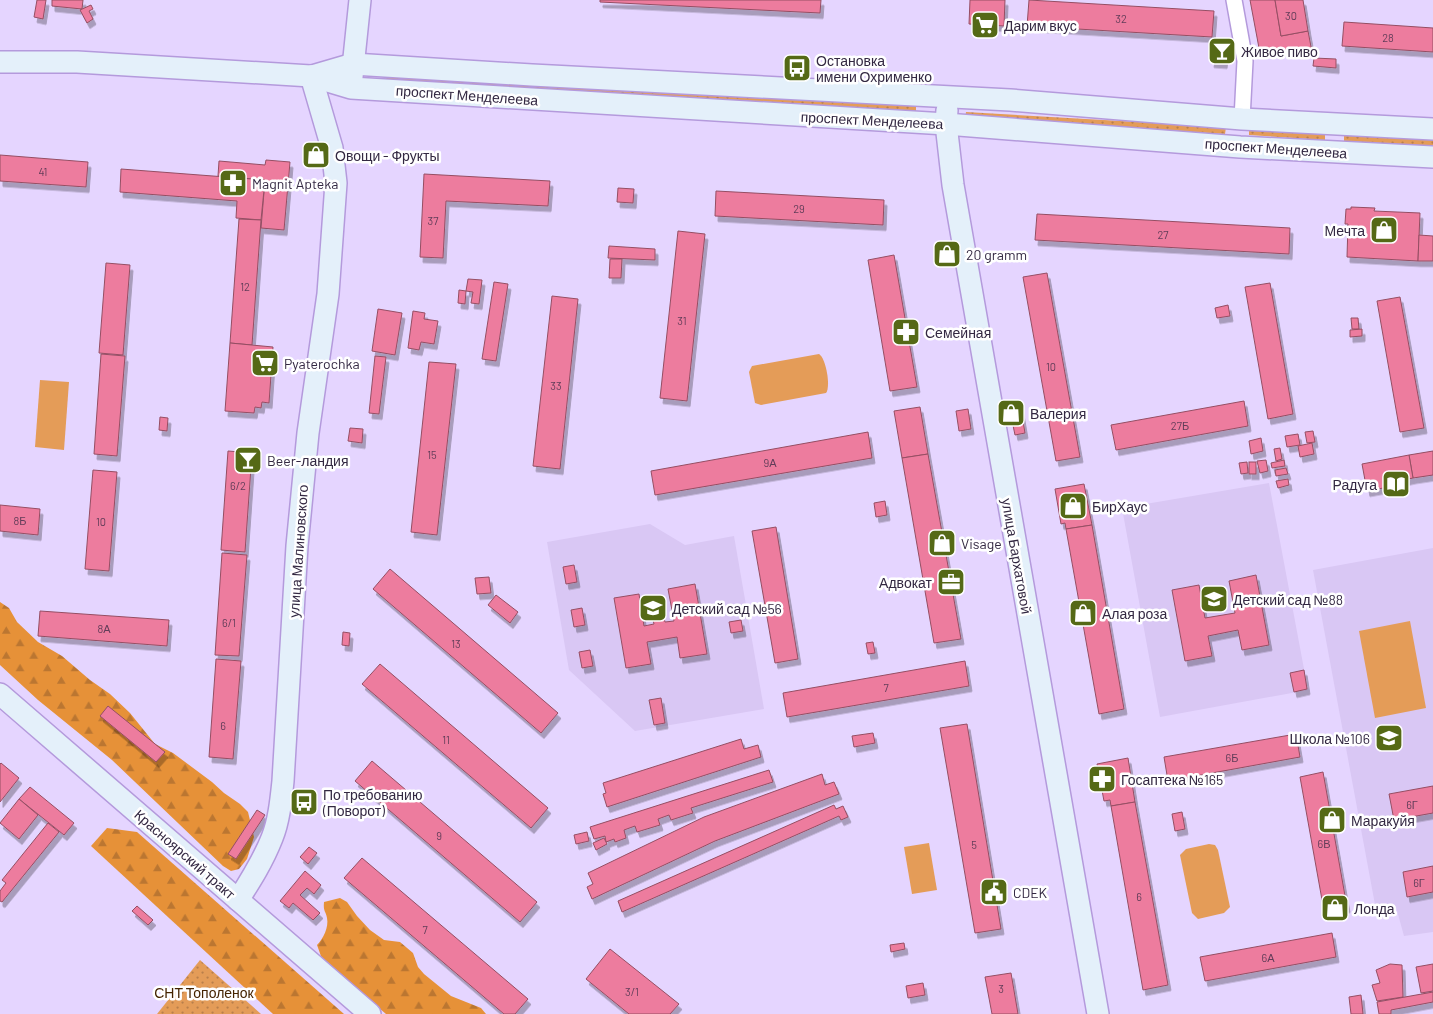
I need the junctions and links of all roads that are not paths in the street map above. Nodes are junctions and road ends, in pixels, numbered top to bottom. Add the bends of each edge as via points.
1 (360, 0) edge
2 (1234, 0) edge
3 (0, 62) edge
4 (353, 64) junction
5 (311, 76) junction
6 (351, 88) junction
7 (948, 97) junction
8 (1242, 119) junction
9 (946, 124) junction
10 (1334, 124) junction
11 (1433, 129) edge
12 (1240, 147) junction
13 (1333, 152) junction
14 (1433, 157) edge
15 (0, 694) edge
16 (238, 900) junction
17 (370, 1014) edge
18 (1098, 1014) edge

1 - 4 main road
2 - 8 street via 1245,61
3 - 5 main road, проспект Менделеева via 69,62
4 - 5 main road, проспект Менделеева
4 - 6 main road
4 - 7 main road, проспект Менделеева
5 - 6 main road, проспект Менделеева
5 - 16 main road, улица Малиновского via 332,148 335,175 328,294 296,546 279,811 273,837 257,871
6 - 9 main road, проспект Менделеева
7 - 8 main road, проспект Менделеева
7 - 9 main road, улица Бархатовой
8 - 10 main road, проспект Менделеева
8 - 12 main road
9 - 12 main road, проспект Менделеева
9 - 18 main road, улица Бархатовой via 953,185
10 - 11 main road, проспект Менделеева
10 - 13 main road
12 - 13 main road, проспект Менделеева
13 - 14 main road, проспект Менделеева
15 - 16 main road, Красноярский тракт
16 - 17 main road, Красноярский тракт

